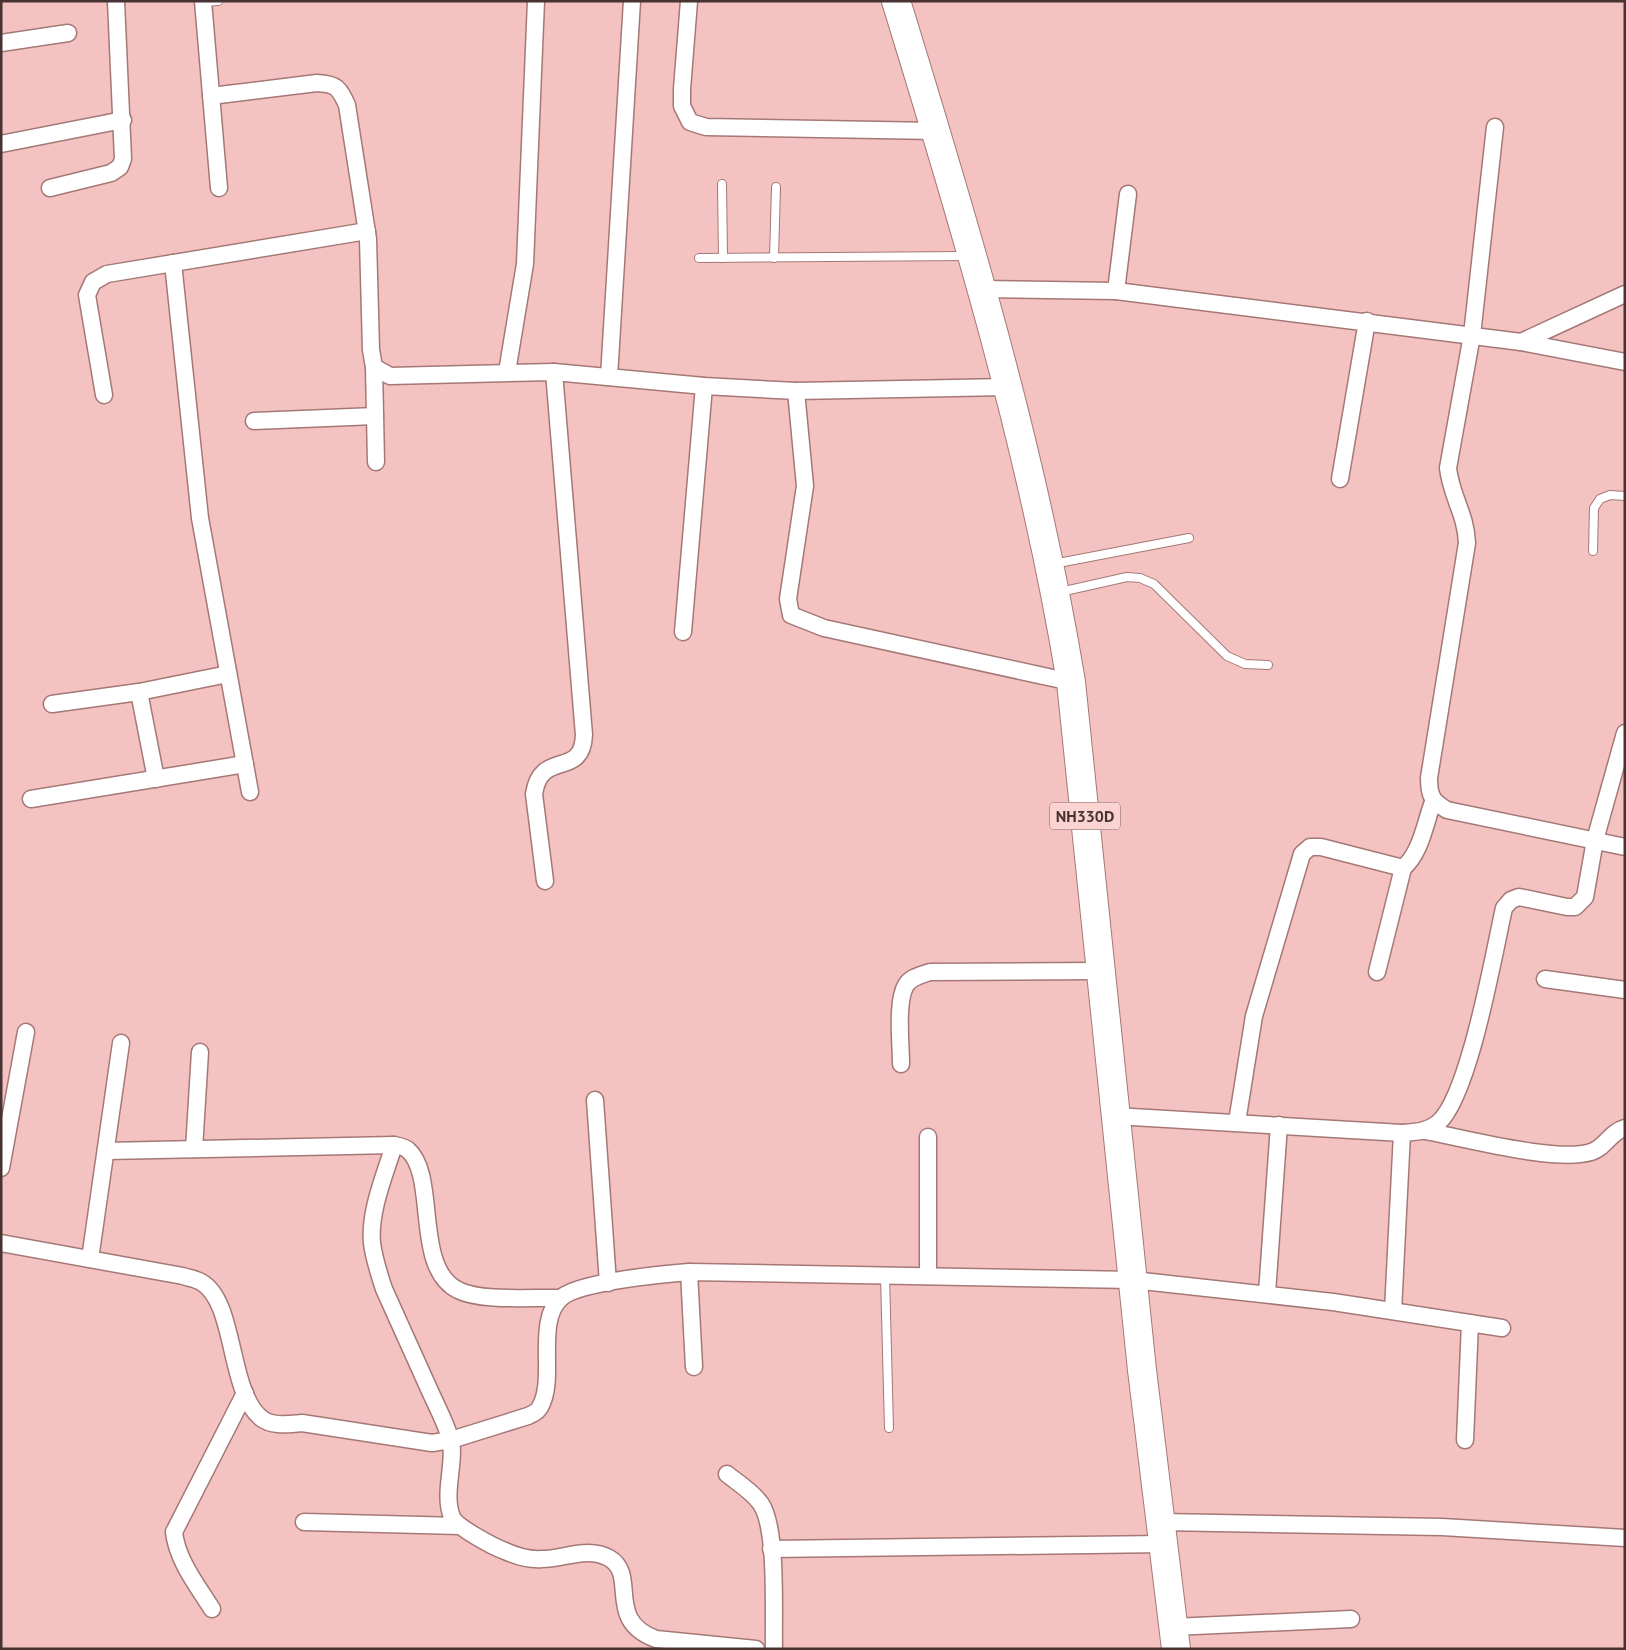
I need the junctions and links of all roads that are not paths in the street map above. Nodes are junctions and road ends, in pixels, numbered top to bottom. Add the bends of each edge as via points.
1 (116, 1) edge
2 (536, 1) edge
3 (632, 1) edge
4 (689, 1) edge
5 (896, 1) edge
6 (208, 2) edge
7 (68, 33) dead end
8 (1, 43) edge
9 (211, 96) junction
10 (123, 120) junction
11 (1495, 127) dead end
12 (936, 131) junction
13 (1, 144) edge
14 (722, 184) dead end
15 (776, 187) dead end
16 (50, 188) dead end
17 (219, 188) dead end
18 (1128, 194) dead end
19 (367, 231) junction
20 (972, 256) junction
21 (700, 258) dead end
22 (723, 258) junction
23 (774, 258) junction
24 (173, 263) junction
25 (981, 289) junction
26 (1116, 291) junction
27 (1625, 294) edge
28 (1367, 321) junction
29 (1472, 335) junction
30 (1521, 342) junction
31 (1625, 362) edge
32 (374, 367) junction
33 (507, 372) junction
34 (554, 372) junction
35 (609, 377) junction
36 (704, 386) junction
37 (1007, 387) junction
38 (796, 391) junction
39 (104, 395) dead end
40 (375, 416) junction
41 (254, 421) dead end
42 (376, 462) dead end
43 (1340, 479) dead end
44 (1625, 496) edge
45 (1188, 538) dead end
46 (1593, 551) dead end
47 (1049, 565) junction
48 (1055, 593) junction
49 (683, 632) dead end
50 (1268, 665) dead end
51 (228, 674) junction
52 (1071, 682) junction
53 (139, 692) junction
54 (52, 704) dead end
55 (1624, 738) edge
56 (244, 764) junction
57 (156, 779) junction
58 (250, 792) dead end
59 (31, 799) dead end
60 (1433, 802) junction
61 (1595, 840) junction
62 (1625, 847) edge
63 (1403, 868) junction
64 (545, 881) dead end
65 (1101, 971) junction
66 (1377, 972) dead end
67 (1545, 979) dead end
68 (1625, 990) edge
69 (26, 1032) dead end
70 (121, 1043) dead end
71 (200, 1052) dead end
72 (901, 1064) dead end
73 (595, 1100) dead end
74 (1115, 1116) junction
75 (1237, 1122) junction
76 (1279, 1125) junction
77 (1625, 1128) edge
78 (1425, 1131) junction
79 (4, 1133) edge
80 (1402, 1133) junction
81 (928, 1137) dead end
82 (394, 1144) junction
83 (194, 1149) junction
84 (106, 1151) junction
85 (1, 1168) edge
86 (1, 1243) edge
87 (90, 1259) junction
88 (689, 1272) junction
89 (885, 1275) junction
90 (928, 1276) junction
91 (1133, 1280) junction
92 (608, 1283) junction
93 (1268, 1294) junction
94 (561, 1298) junction
95 (1392, 1311) junction
96 (1470, 1323) junction
97 (1502, 1328) dead end
98 (694, 1367) dead end
99 (245, 1393) junction
100 (889, 1428) dead end
101 (451, 1440) junction
102 (1465, 1440) dead end
103 (727, 1474) dead end
104 (304, 1522) dead end
105 (460, 1526) junction
106 (1162, 1533) junction
107 (1625, 1538) edge
108 (771, 1549) junction
109 (212, 1609) dead end
110 (1351, 1619) dead end
111 (1174, 1638) edge
112 (756, 1649) edge
113 (774, 1649) edge

1 - 10 street
2 - 33 street via 526,257
3 - 35 street
4 - 12 street via 682,106 690,122 706,127
5 - 12 highway, NH330D
6 - 9 street
7 - 8 street
9 - 17 street
9 - 19 street via 317,83 331,84 340,90 347,105
10 - 13 street
10 - 16 street via 124,160 120,168
11 - 29 street
12 - 20 highway, NH330D
14 - 22 lane
15 - 23 lane
18 - 26 street
19 - 24 street
19 - 32 street
20 - 23 lane
20 - 25 highway, NH330D
21 - 22 lane
22 - 23 lane
24 - 39 street via 107,274 93,282 87,295
24 - 51 street via 200,518
25 - 26 street
25 - 37 highway, NH330D
26 - 28 street
27 - 30 street
28 - 29 street
28 - 43 street
29 - 30 street
29 - 60 street via 1448,468 1450,487 1466,525 1467,543 1428,778
30 - 31 street
32 - 33 street via 390,376
32 - 40 street
33 - 34 street
34 - 35 street
34 - 64 street via 584,734 583,749 576,759 546,769 536,781 534,794
35 - 36 street
36 - 38 street
36 - 49 street
37 - 38 street
37 - 47 highway, NH330D
38 - 52 street via 805,486 788,599 791,615 824,628
40 - 41 street
40 - 42 street
44 - 46 lane via 1610,495 1600,499 1594,508
45 - 47 lane
47 - 48 highway, NH330D
48 - 50 lane via 1127,577 1140,578 1154,584 1227,656 1245,664
48 - 52 highway, NH330D
51 - 53 street
51 - 56 street
52 - 65 highway, NH330D
53 - 54 street
53 - 57 street
55 - 61 street
56 - 57 street
56 - 58 street
57 - 59 street
60 - 61 street via 1447,810
60 - 63 street via 1417,849
61 - 62 street
61 - 78 street via 1585,897 1581,903 1567,907 1519,897 1510,900 1504,908 1463,1077 1451,1108 1438,1123
63 - 66 street
63 - 75 street via 1321,847 1310,848 1302,854 1254,1016
65 - 72 street via 930,972 915,976 906,986 901,1002
65 - 74 highway, NH330D
67 - 68 street
69 - 79 street
70 - 84 street
71 - 83 street
73 - 92 street
74 - 75 street
74 - 91 highway, NH330D
75 - 76 street
76 - 80 street
76 - 93 street
77 - 78 street via 1613,1134 1594,1152 1580,1155 1543,1153
78 - 80 street
79 - 85 street
80 - 95 street
81 - 90 street
82 - 83 street
82 - 94 street via 407,1149 415,1158 432,1254 441,1275 457,1290 475,1296
82 - 101 street via 373,1219 376,1266
83 - 84 street
84 - 87 street
86 - 87 street
87 - 99 street via 182,1276 201,1282 212,1291
88 - 89 street
88 - 92 street
88 - 98 street
89 - 90 street
89 - 100 lane
90 - 91 street
91 - 93 street
91 - 106 highway, NH330D
92 - 94 street via 573,1290
93 - 95 street
94 - 101 street via 549,1322 544,1397 540,1409 528,1416
95 - 96 street
96 - 97 street
96 - 102 street
99 - 101 street via 262,1419 280,1425 302,1422 432,1443
99 - 109 street via 174,1532 179,1553
101 - 105 street via 448,1503 452,1519
103 - 108 street via 762,1505
104 - 105 street
105 - 112 street via 504,1551 522,1557 541,1560 586,1553 610,1558 620,1569 626,1614 644,1635
106 - 107 street via 1442,1527
106 - 108 street
106 - 111 highway, NH330D
108 - 113 street
110 - 111 street

